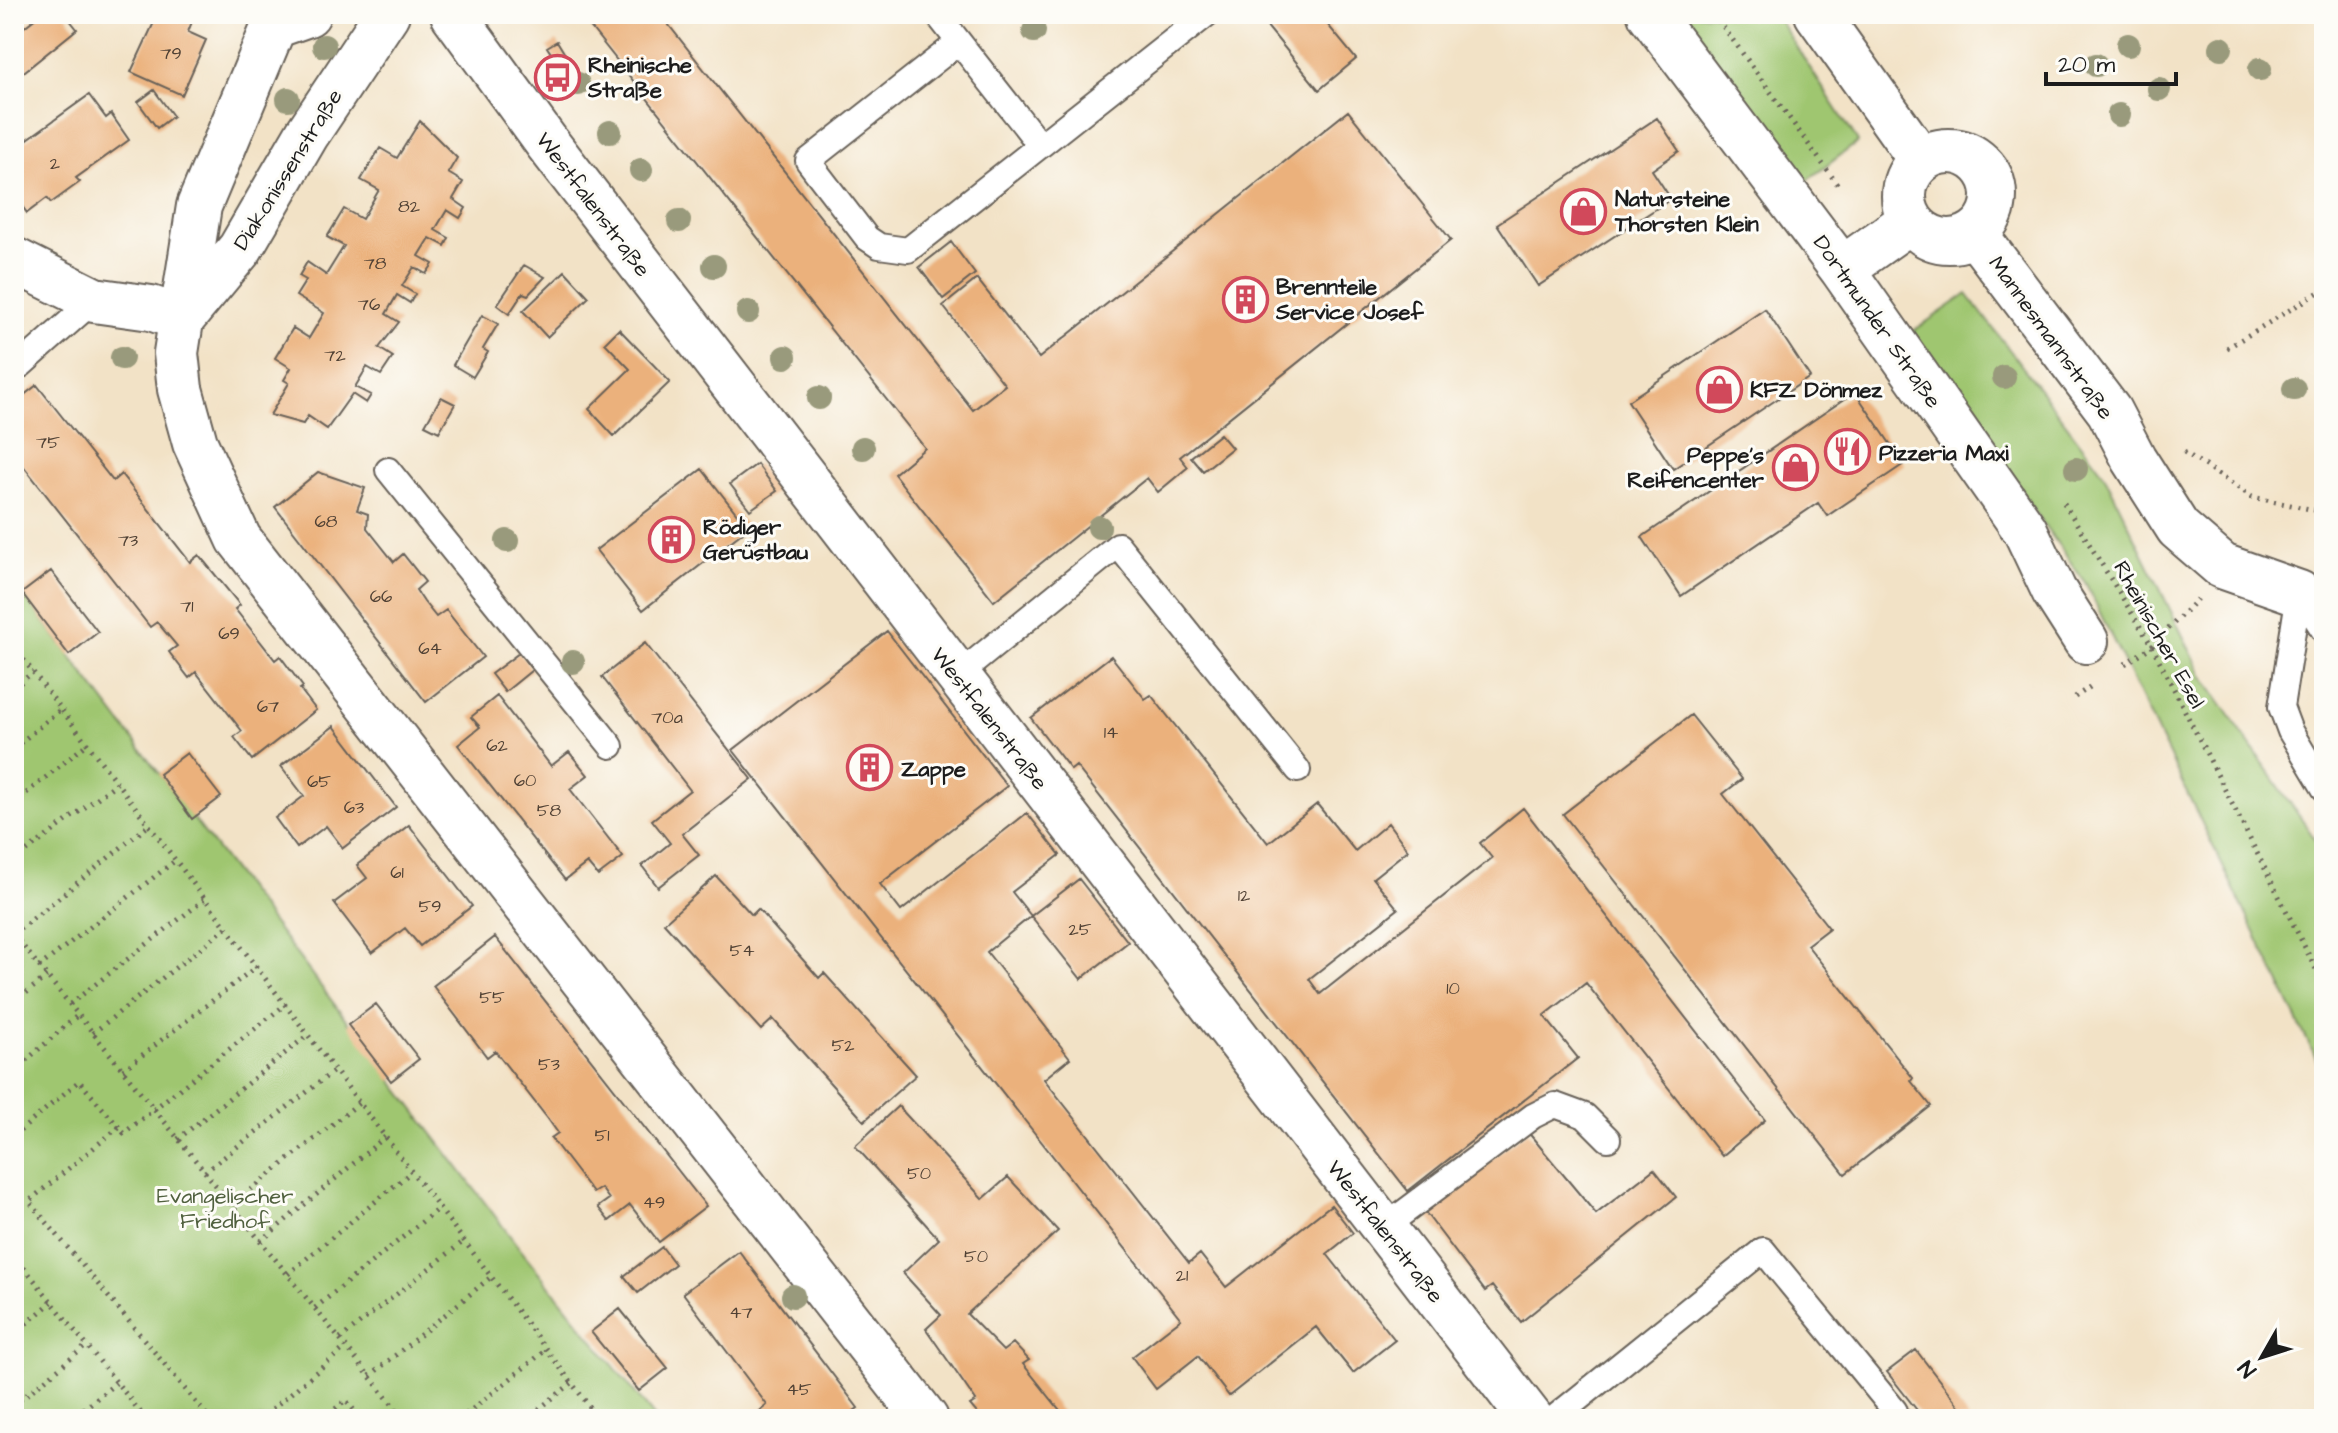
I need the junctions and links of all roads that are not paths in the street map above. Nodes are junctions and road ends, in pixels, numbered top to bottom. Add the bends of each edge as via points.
1 (387, 14) edge
2 (453, 14) edge
3 (937, 14) edge
4 (1207, 14) edge
5 (1650, 14) edge
6 (1817, 14) edge
7 (285, 18) edge
8 (959, 42) junction
9 (1040, 145) junction
10 (1921, 160) junction
11 (1910, 221) junction
12 (1975, 234) junction
13 (14, 260) edge
14 (1842, 269) junction
15 (94, 300) junction
16 (182, 319) junction
17 (14, 366) edge
18 (388, 470) dead end
19 (2311, 596) edge
20 (2324, 631) edge
21 (2100, 664) road end
22 (957, 676) junction
23 (611, 746) dead end
24 (1298, 770) dead end
25 (2324, 788) edge
26 (1608, 1139) dead end
27 (1383, 1228) junction
28 (926, 1419) edge
29 (1531, 1419) edge
30 (1553, 1419) edge
31 (1886, 1419) edge

1 - 16 street, Diakonissenstraße via 307,134 240,249
2 - 22 street, Westfalenstraße via 556,156
3 - 8 lane
4 - 9 lane
5 - 14 street, Dortmunder Straße
6 - 10 street
7 - 16 street, Diakonissenstraße via 199,206
8 - 9 lane
8 - 9 lane via 808,161 867,238 879,246 908,250
10 - 11 street via 1903,195
10 - 12 street via 1934,153 1964,153 1987,171 1995,198 1985,225
11 - 12 street via 1922,234 1940,241 1958,242
11 - 14 street
12 - 19 street, Mannesmannstraße via 2109,411 2178,528 2222,566
13 - 15 street
14 - 21 street, Dortmunder Straße via 2025,530 2054,591
15 - 16 street via 151,308
15 - 17 lane
16 - 28 street, Diakonissenstraße via 176,353 180,389 195,443 239,539
18 - 23 lane
19 - 20 lane
19 - 25 lane via 2282,681 2281,707
22 - 24 lane via 1118,545
22 - 27 street, Westfalenstraße
26 - 27 lane via 1585,1116 1555,1105
27 - 29 street, Westfalenstraße
30 - 31 lane via 1763,1250 1895,1411

